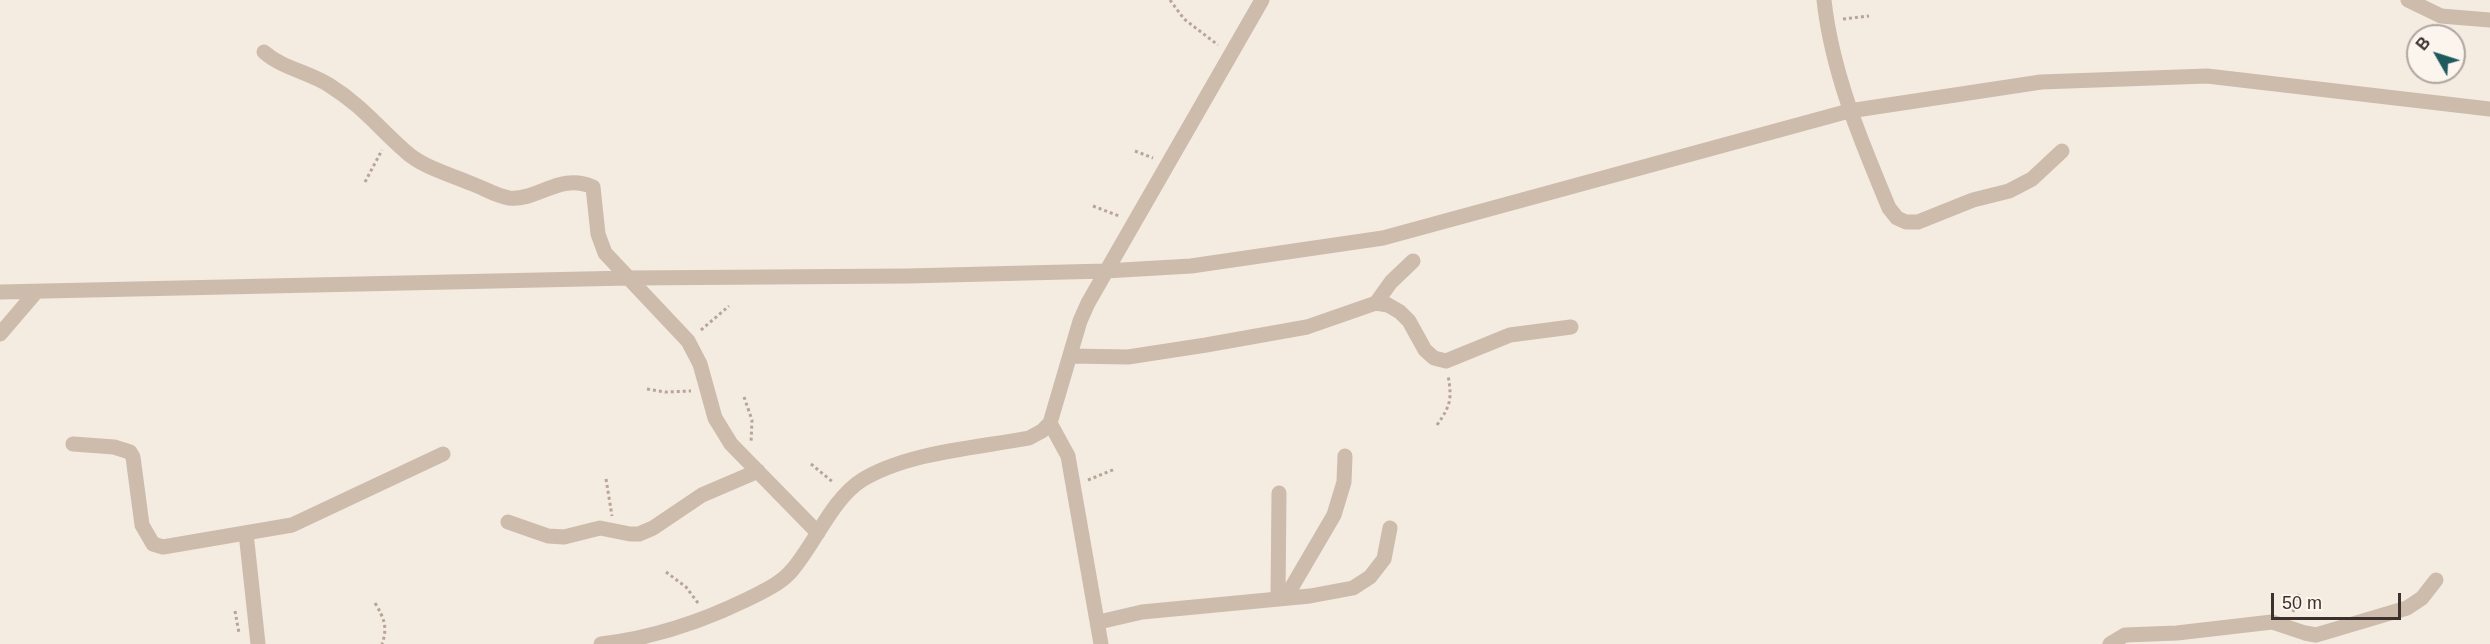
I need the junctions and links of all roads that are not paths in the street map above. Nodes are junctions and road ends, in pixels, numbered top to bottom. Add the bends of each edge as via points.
1 (1262, 0) edge
2 (1824, 0) edge
3 (2408, 0) edge
4 (2490, 20) edge
5 (264, 52) dead end
6 (2490, 109) edge
7 (1849, 111) junction
8 (2062, 150) dead end
9 (1413, 261) dead end
10 (1105, 271) junction
11 (629, 278) junction
12 (0, 292) edge
13 (36, 292) junction
14 (1376, 303) junction
15 (1571, 327) dead end
16 (0, 334) edge
17 (1070, 356) junction
18 (1050, 423) junction
19 (73, 444) dead end
20 (443, 454) dead end
21 (1345, 456) dead end
22 (758, 471) junction
23 (1279, 493) dead end
24 (508, 522) dead end
25 (1390, 528) dead end
26 (246, 532) junction
27 (818, 533) junction
28 (2436, 580) dead end
29 (1282, 598) junction
30 (1098, 622) junction
31 (258, 644) edge
32 (610, 644) edge
33 (1101, 644) edge
34 (2110, 644) edge

1 - 10 street
2 - 7 street
3 - 4 street via 2441,16
5 - 11 street via 358,104 405,152 508,198 572,182 592,187 598,234 605,253
6 - 7 street via 2207,76 2041,82
7 - 8 street via 1890,208 1906,222 1918,222 1973,200 2009,191 2032,179
7 - 10 street via 1383,238 1191,266
9 - 14 street
10 - 11 street
10 - 17 street via 1080,321
11 - 13 street
11 - 22 street via 688,341 700,364 715,418 731,444
12 - 13 street
13 - 16 street
14 - 15 street via 1400,312 1425,350 1446,361 1510,335
14 - 17 street via 1307,327 1217,343 1128,357
17 - 18 street
18 - 27 street via 1029,438 884,469 860,481
18 - 30 street via 1068,456
19 - 26 street via 130,452 142,525 153,544 163,547
20 - 26 street via 292,525
21 - 29 street via 1344,482 1334,515
22 - 24 street via 702,495 653,528 630,534 600,528 564,537 548,536
22 - 27 street
23 - 29 street
25 - 29 street via 1384,559 1370,577 1353,588
26 - 31 street
27 - 32 street via 792,571 771,588 674,630
28 - 34 street via 2422,598 2407,608 2316,635 2272,622 2125,635
29 - 30 street via 1151,611
30 - 33 street

